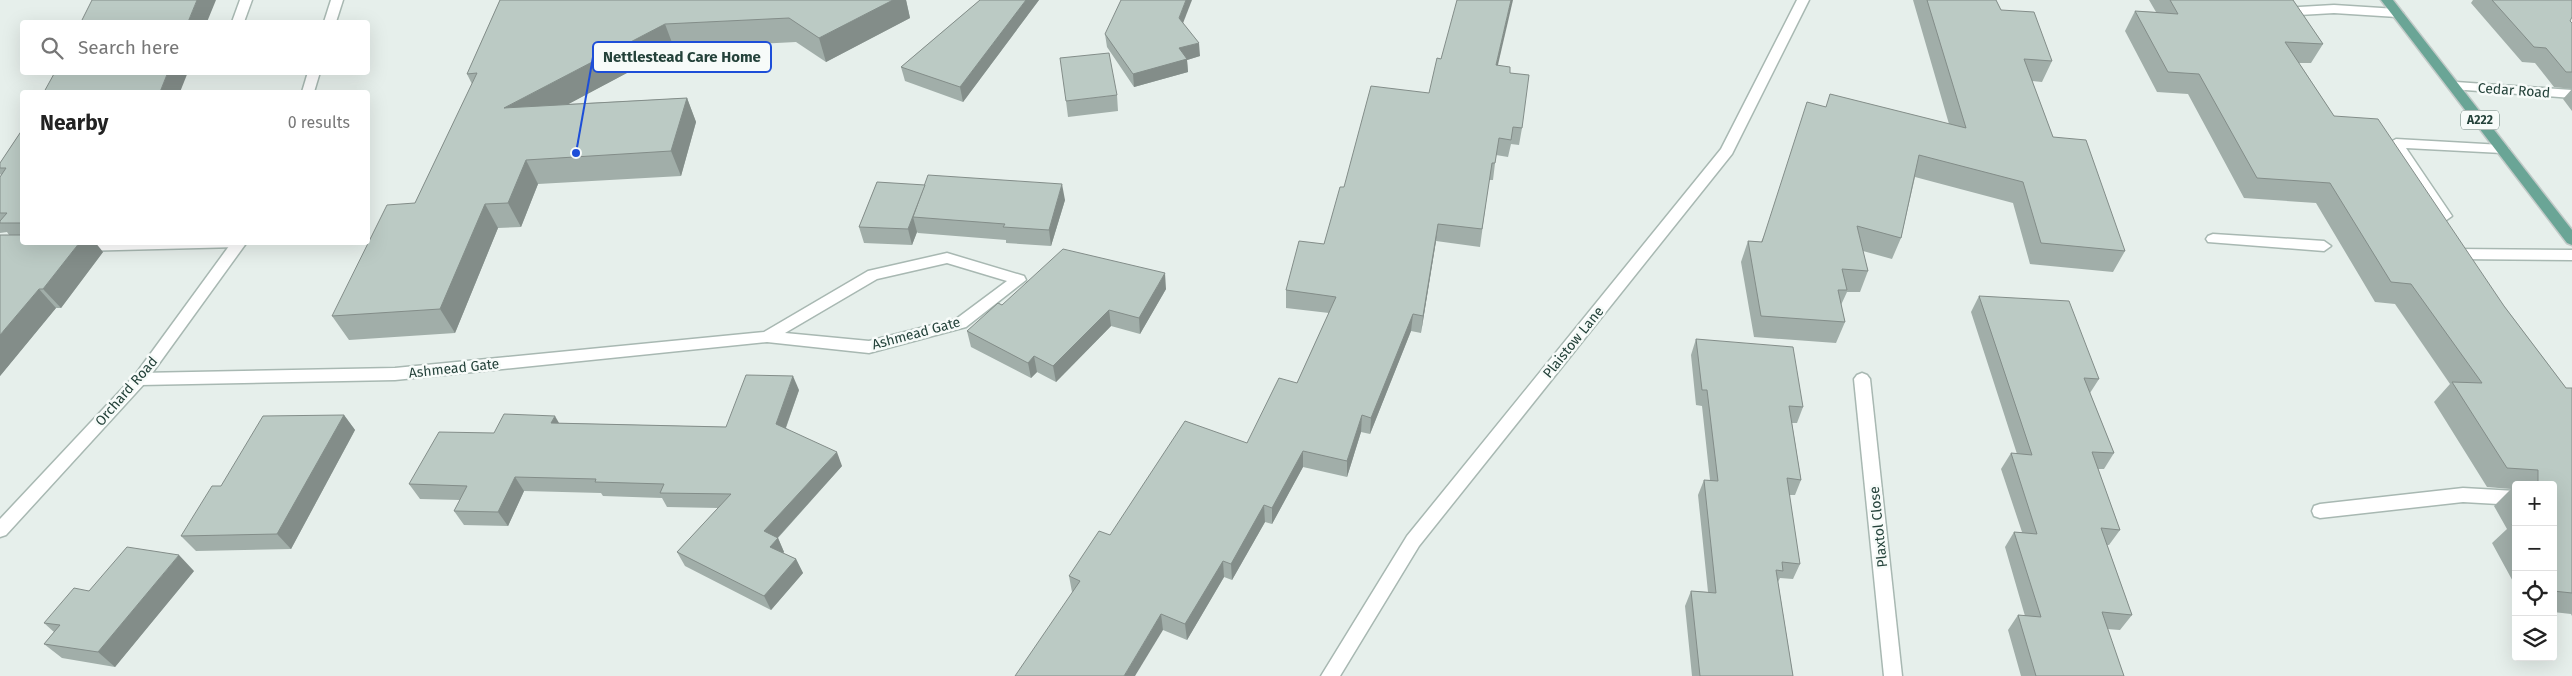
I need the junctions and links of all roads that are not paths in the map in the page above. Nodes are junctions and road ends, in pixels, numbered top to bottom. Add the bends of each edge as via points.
1 (246, 0) edge
2 (337, 0) edge
3 (1803, 0) edge
4 (2387, 0) edge
5 (2277, 12) edge
6 (2397, 13) junction
7 (239, 20) edge
8 (331, 20) edge
9 (313, 75) edge
10 (2456, 86) junction
11 (309, 90) edge
12 (2572, 94) edge
13 (2502, 149) junction
14 (2445, 216) edge
15 (2213, 239) dead end
16 (2572, 240) edge
17 (132, 245) edge
18 (238, 245) edge
19 (2324, 246) dead end
20 (60, 247) edge
21 (2453, 254) edge
22 (2572, 256) edge
23 (767, 337) junction
24 (140, 379) junction
25 (1862, 379) dead end
26 (2512, 498) edge
27 (2320, 511) dead end
28 (0, 530) edge
29 (1330, 676) edge
30 (1893, 676) edge

1 - 7 street
2 - 8 street
3 - 29 street, Plaistow Lane via 1727,151 1414,541
4 - 6 main road, A222
5 - 6 street via 2334,9
6 - 10 main road, A222
9 - 11 street
10 - 12 street, Cedar Road
10 - 13 main road, A222
13 - 14 street via 2396,143
13 - 16 main road, A222
15 - 19 street
17 - 20 street
18 - 24 street, Orchard Road
21 - 22 street
23 - 23 street, Ashmead Gate via 873,275 947,258 1019,280 961,323 869,347
23 - 24 street, Ashmead Gate via 395,374
24 - 28 street, Orchard Road
25 - 30 street, Plaxtol Close
26 - 27 street via 2463,495

